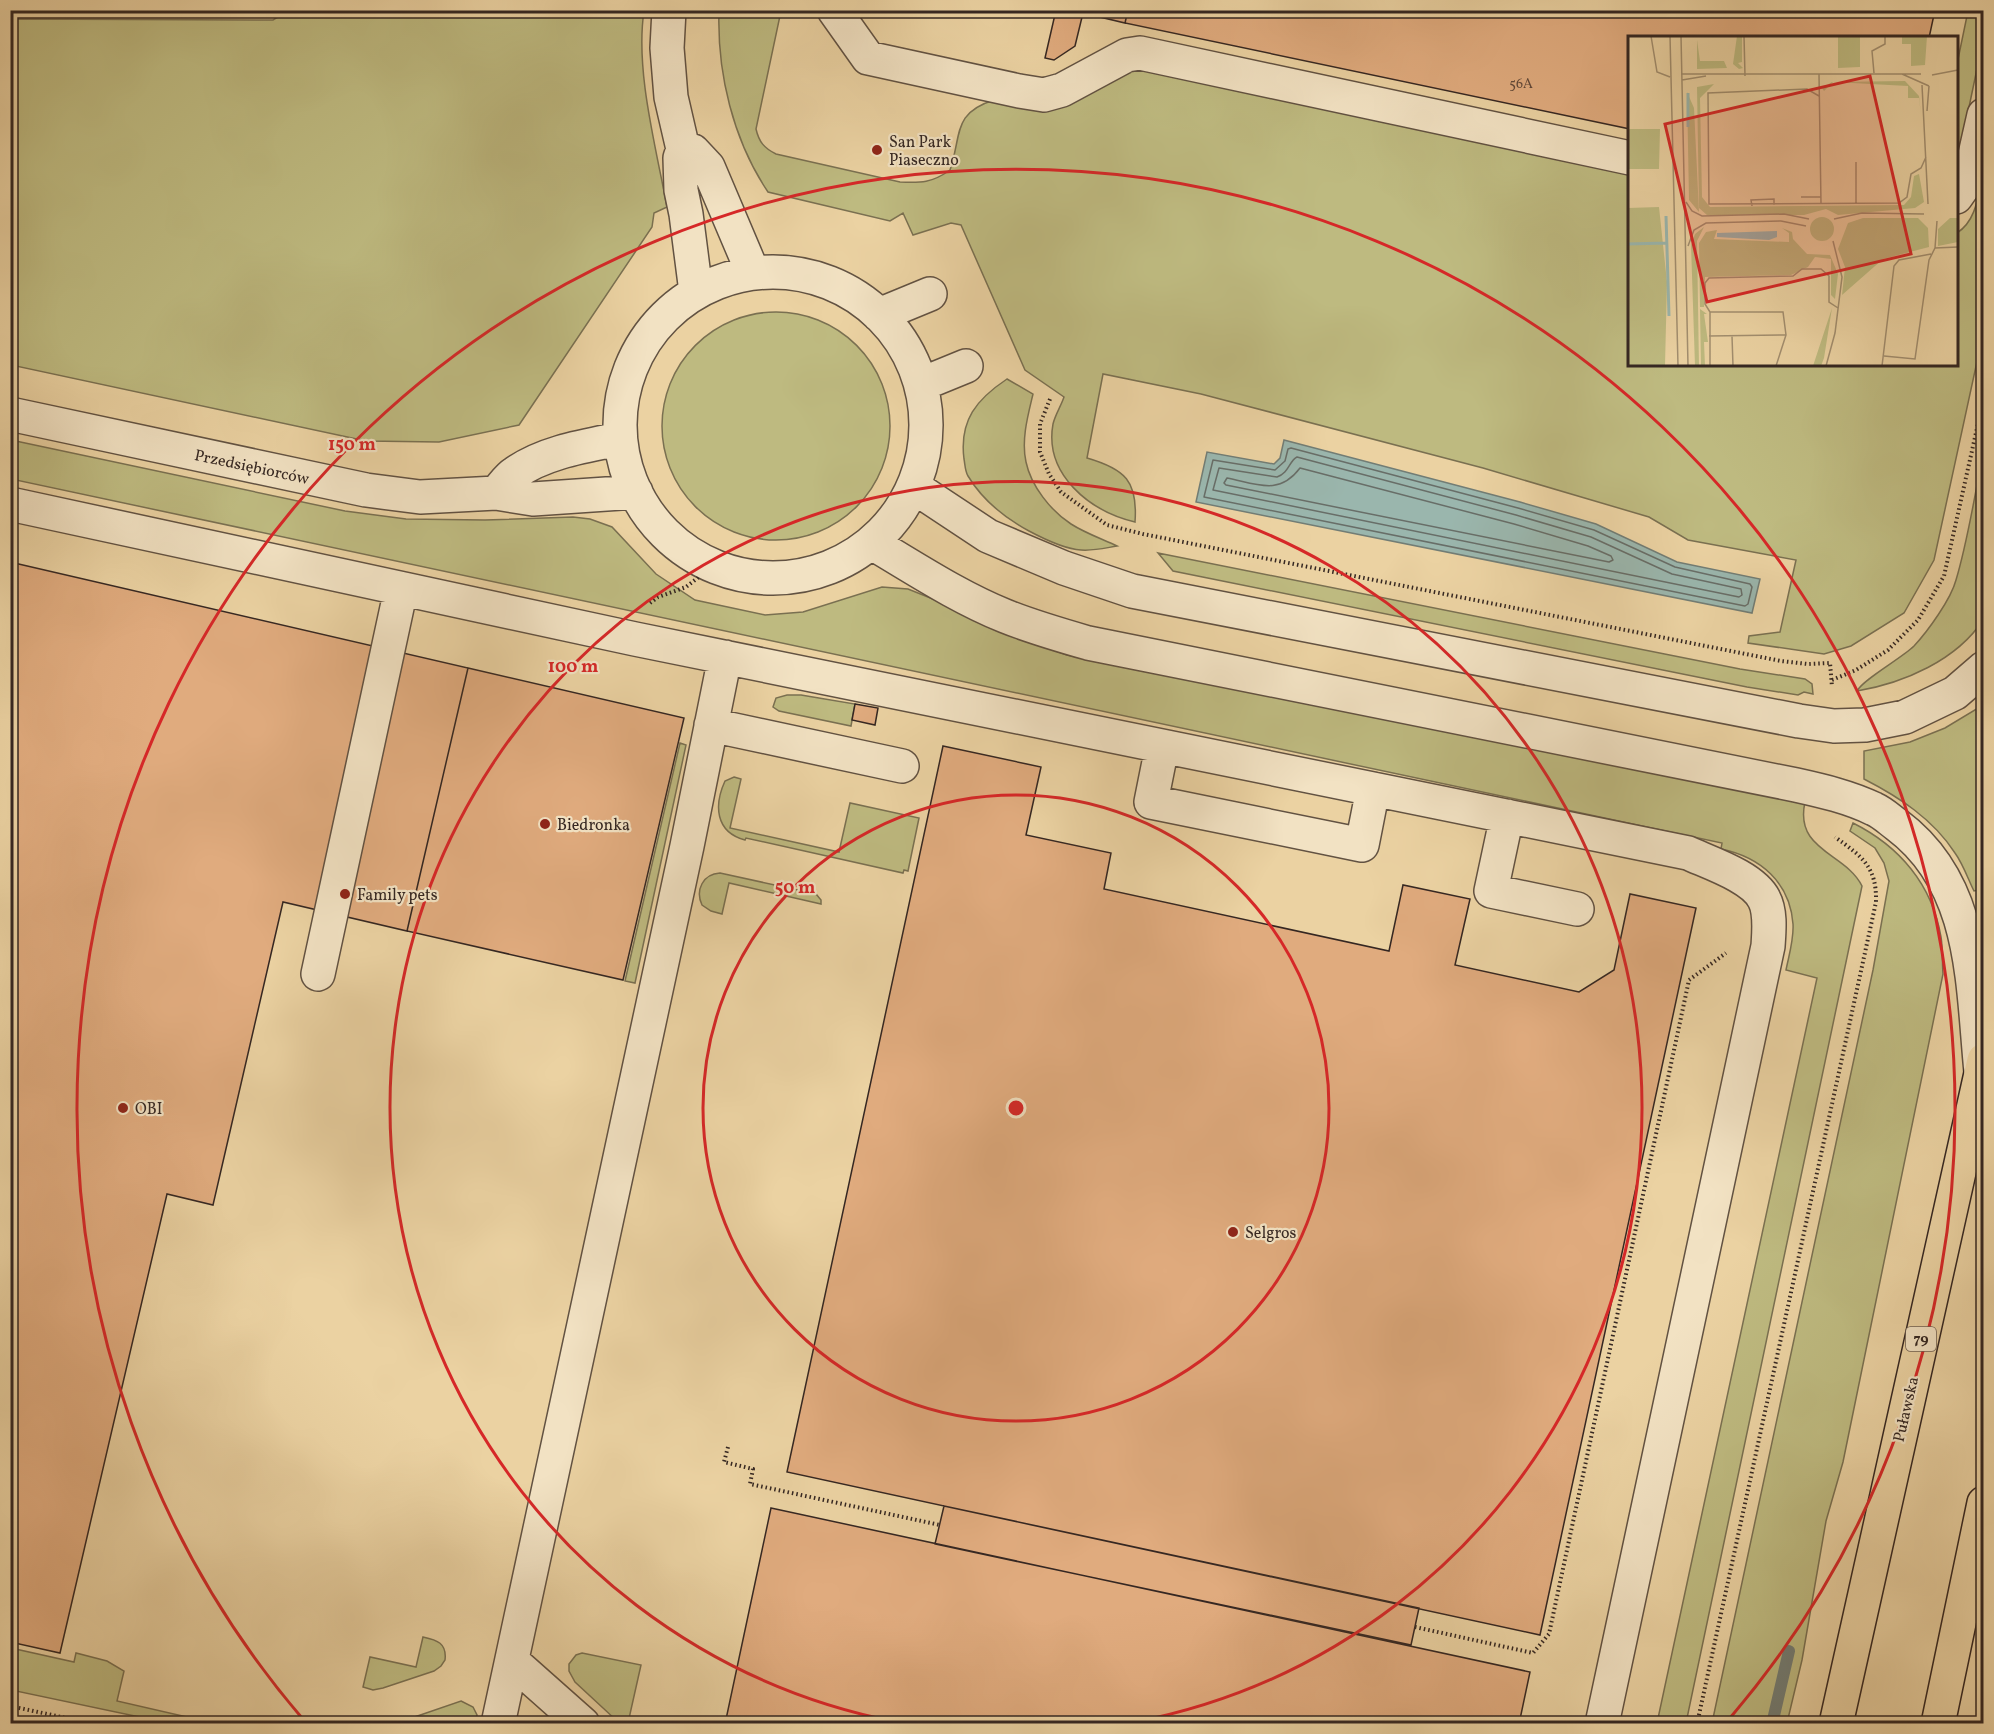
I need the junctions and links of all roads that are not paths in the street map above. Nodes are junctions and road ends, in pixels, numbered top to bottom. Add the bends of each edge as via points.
1 (669, 10) edge
2 (834, 10) edge
3 (1983, 115) edge
4 (683, 149) junction
5 (1628, 158) edge
6 (1958, 193) edge
7 (753, 273) junction
8 (696, 292) junction
9 (930, 294) dead end
10 (879, 315) junction
11 (966, 366) dead end
12 (922, 384) junction
13 (10, 414) edge
14 (620, 439) junction
15 (914, 486) junction
16 (636, 492) junction
17 (495, 494) junction
18 (10, 504) edge
19 (872, 543) junction
20 (401, 589) junction
21 (725, 657) junction
22 (1983, 668) edge
23 (711, 725) junction
24 (1162, 747) junction
25 (902, 766) dead end
26 (1373, 789) junction
27 (1507, 816) junction
28 (1577, 909) dead end
29 (318, 974) dead end
30 (1982, 1066) edge
31 (1983, 1503) edge
32 (512, 1661) junction
33 (498, 1724) edge
34 (583, 1724) edge
35 (1602, 1724) edge
36 (1836, 1724) edge
37 (1938, 1724) edge

1 - 4 street via 671,97
2 - 5 street via 868,58 1019,91 1044,95 1062,90 1127,55 1140,53
3 - 6 street via 1970,177
4 - 7 street via 693,151 708,167
4 - 8 street via 680,180
7 - 8 street via 728,278
7 - 10 street via 798,273 832,282 862,299
8 - 14 street via 668,312 646,339 630,370 621,404
9 - 10 street
10 - 12 street via 909,351
11 - 12 street
12 - 15 street via 927,419 925,453
13 - 17 street, Przedsiębiorców via 366,490 420,497
14 - 16 street
14 - 17 street via 531,463
15 - 19 street via 896,517
15 - 22 street via 988,536 1132,591 1799,721 1865,725 1905,717 1955,693
16 - 17 street, Przedsiębiorców via 533,499
16 - 19 street via 659,528 684,550 713,566 744,575 778,578 810,574 843,561
18 - 20 street
19 - 30 street via 1004,616 1088,643 1796,785 1877,810 1915,838 1939,868 1959,909 1968,943
20 - 21 street
20 - 29 street
21 - 23 street
21 - 24 street
23 - 25 street
23 - 32 street
24 - 26 street
24 - 26 street via 1151,802 1362,845
26 - 27 street
27 - 28 street via 1491,891
27 - 35 street via 1688,853 1753,884 1765,899 1769,921 1768,946
30 - 36 main road, Puławska / 79
31 - 37 main road
32 - 33 street
32 - 34 street

